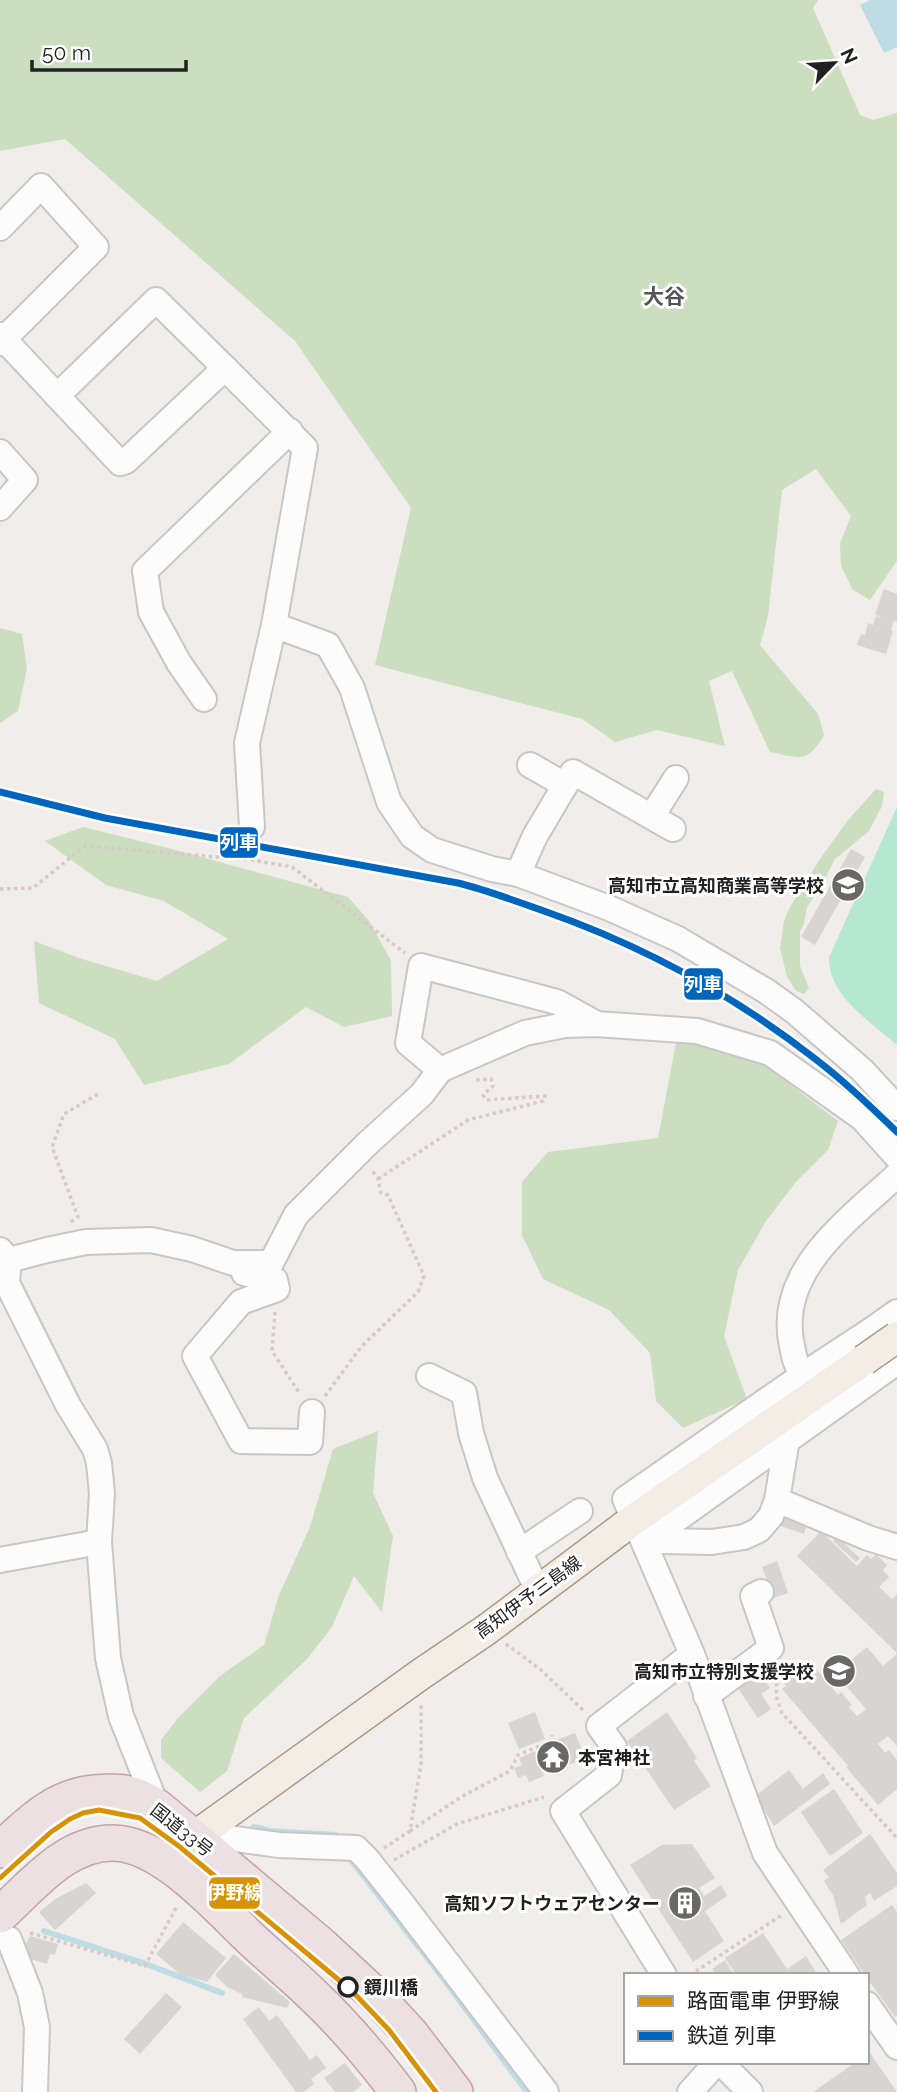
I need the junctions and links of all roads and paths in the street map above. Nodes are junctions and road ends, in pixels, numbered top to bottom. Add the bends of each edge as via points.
1 (0, 228) edge
2 (1, 339) edge
3 (225, 368) junction
4 (57, 396) junction
5 (290, 431) junction
6 (0, 452) edge
7 (0, 508) edge
8 (274, 625) junction
9 (204, 699) dead end
10 (530, 765) dead end
11 (676, 778) dead end
12 (565, 785) junction
13 (252, 828) dead end
14 (518, 874) junction
15 (0, 889) edge
16 (421, 966) junction
17 (596, 1024) junction
18 (435, 1077) junction
19 (100, 1093) dead end
20 (897, 1108) edge
21 (359, 1151) junction
22 (897, 1157) edge
23 (897, 1175) edge
24 (378, 1179) junction
25 (175, 1245) junction
26 (47, 1250) junction
27 (5, 1255) edge
28 (277, 1289) junction
29 (0, 1306) edge
30 (897, 1312) edge
31 (885, 1333) edge
32 (36, 1340) junction
33 (897, 1362) edge
34 (429, 1376) dead end
35 (803, 1376) junction
36 (312, 1412) junction
37 (787, 1440) junction
38 (777, 1500) junction
39 (580, 1511) dead end
40 (641, 1530) junction
41 (99, 1542) junction
42 (897, 1547) edge
43 (519, 1552) junction
44 (0, 1560) edge
45 (538, 1591) junction
46 (761, 1592) dead end
47 (486, 1630) junction
48 (692, 1654) junction
49 (779, 1658) dead end
50 (421, 1674) junction
51 (706, 1696) junction
52 (599, 1726) junction
53 (552, 1735) dead end
54 (157, 1807) junction
55 (563, 1811) junction
56 (410, 1831) junction
57 (897, 1838) edge
58 (202, 1844) junction
59 (0, 1850) edge
60 (162, 1860) junction
61 (371, 1865) junction
62 (189, 1882) junction
63 (798, 1904) junction
64 (5, 1927) edge
65 (663, 1973) edge
66 (693, 1973) edge
67 (846, 1973) edge
68 (869, 2007) edge
69 (897, 2047) edge
70 (717, 2064) edge
71 (721, 2064) edge
72 (385, 2087) edge
73 (35, 2092) edge
74 (455, 2092) edge
75 (546, 2092) edge
76 (690, 2092) edge
77 (750, 2092) edge

1 - 2 street via 41,186 96,247
2 - 4 street
3 - 4 street via 120,463
3 - 4 street via 156,300
3 - 5 street
5 - 8 street via 305,448
5 - 9 street via 145,571 151,612
6 - 7 street via 25,480
8 - 13 street via 247,743
8 - 14 street via 327,645 352,688 389,802 412,836 432,850
10 - 12 street
11 - 12 street via 663,822 573,772
12 - 14 street
14 - 20 street via 678,939 766,991 862,1070
15 - 16 path via 33,888 85,846 292,867
16 - 17 street via 557,1002
16 - 18 street via 408,1043
17 - 18 street via 525,1033
17 - 22 street via 697,1031 770,1053 862,1118
18 - 21 street
18 - 24 path via 491,1079 494,1086 483,1095 487,1100 545,1096 542,1101 468,1120
19 - 26 path via 64,1114 52,1147 78,1217 61,1229
21 - 24 path
21 - 25 street via 296,1215 271,1263 233,1263
23 - 35 street via 817,1251 796,1286 789,1312 790,1336 796,1366
24 - 36 path via 424,1276 418,1293 361,1347
25 - 26 street via 150,1240 86,1242
25 - 28 street via 186,1260 275,1280
26 - 27 street
27 - 32 street via 8,1283
28 - 36 path via 272,1350
28 - 36 street via 241,1302 195,1356 241,1441 310,1442
29 - 32 street
30 - 31 street
31 - 33 street
31 - 35 street
31 - 40 main road, 高知伊予三島線, bridge via 864,1360
32 - 41 street via 97,1456 102,1479
33 - 37 street
34 - 43 street via 464,1393 485,1478
35 - 40 street via 625,1499
37 - 38 street
37 - 40 street
38 - 40 street via 759,1530 744,1537 661,1541
38 - 42 street
39 - 43 street
40 - 45 main road, 高知伊予三島線
40 - 48 street
41 - 44 street
41 - 54 street via 108,1658 118,1704
43 - 45 street
45 - 47 main road, 高知伊予三島線
46 - 51 street via 752,1596 771,1648
47 - 50 main road, 高知伊予三島線
47 - 52 path via 540,1670
48 - 51 street
48 - 52 street
49 - 57 path via 776,1696 782,1713
50 - 56 path via 421,1764
50 - 58 main road, 高知伊予三島線
51 - 63 street via 765,1853
52 - 55 street via 614,1747 609,1775
53 - 56 path via 551,1741 519,1755 510,1771
54 - 58 highway, 国道33号
54 - 59 highway, 国道33号 via 136,1796 108,1791 81,1794 36,1816
55 - 61 path via 545,1797 457,1824
55 - 65 street
56 - 61 path
58 - 60 main road, 高知伊予三島線
58 - 61 street via 229,1838 356,1848
58 - 74 highway, 国道33号 via 375,1994
60 - 62 highway, 国道33号
60 - 64 highway, 国道33号 via 136,1847 113,1843 83,1848 64,1857
61 - 75 street
62 - 64 path via 145,1966
62 - 72 highway, 国道33号 via 362,2046
63 - 66 path
63 - 67 street
64 - 73 street via 30,1993 37,2027
68 - 69 street
70 - 76 street
71 - 77 street

